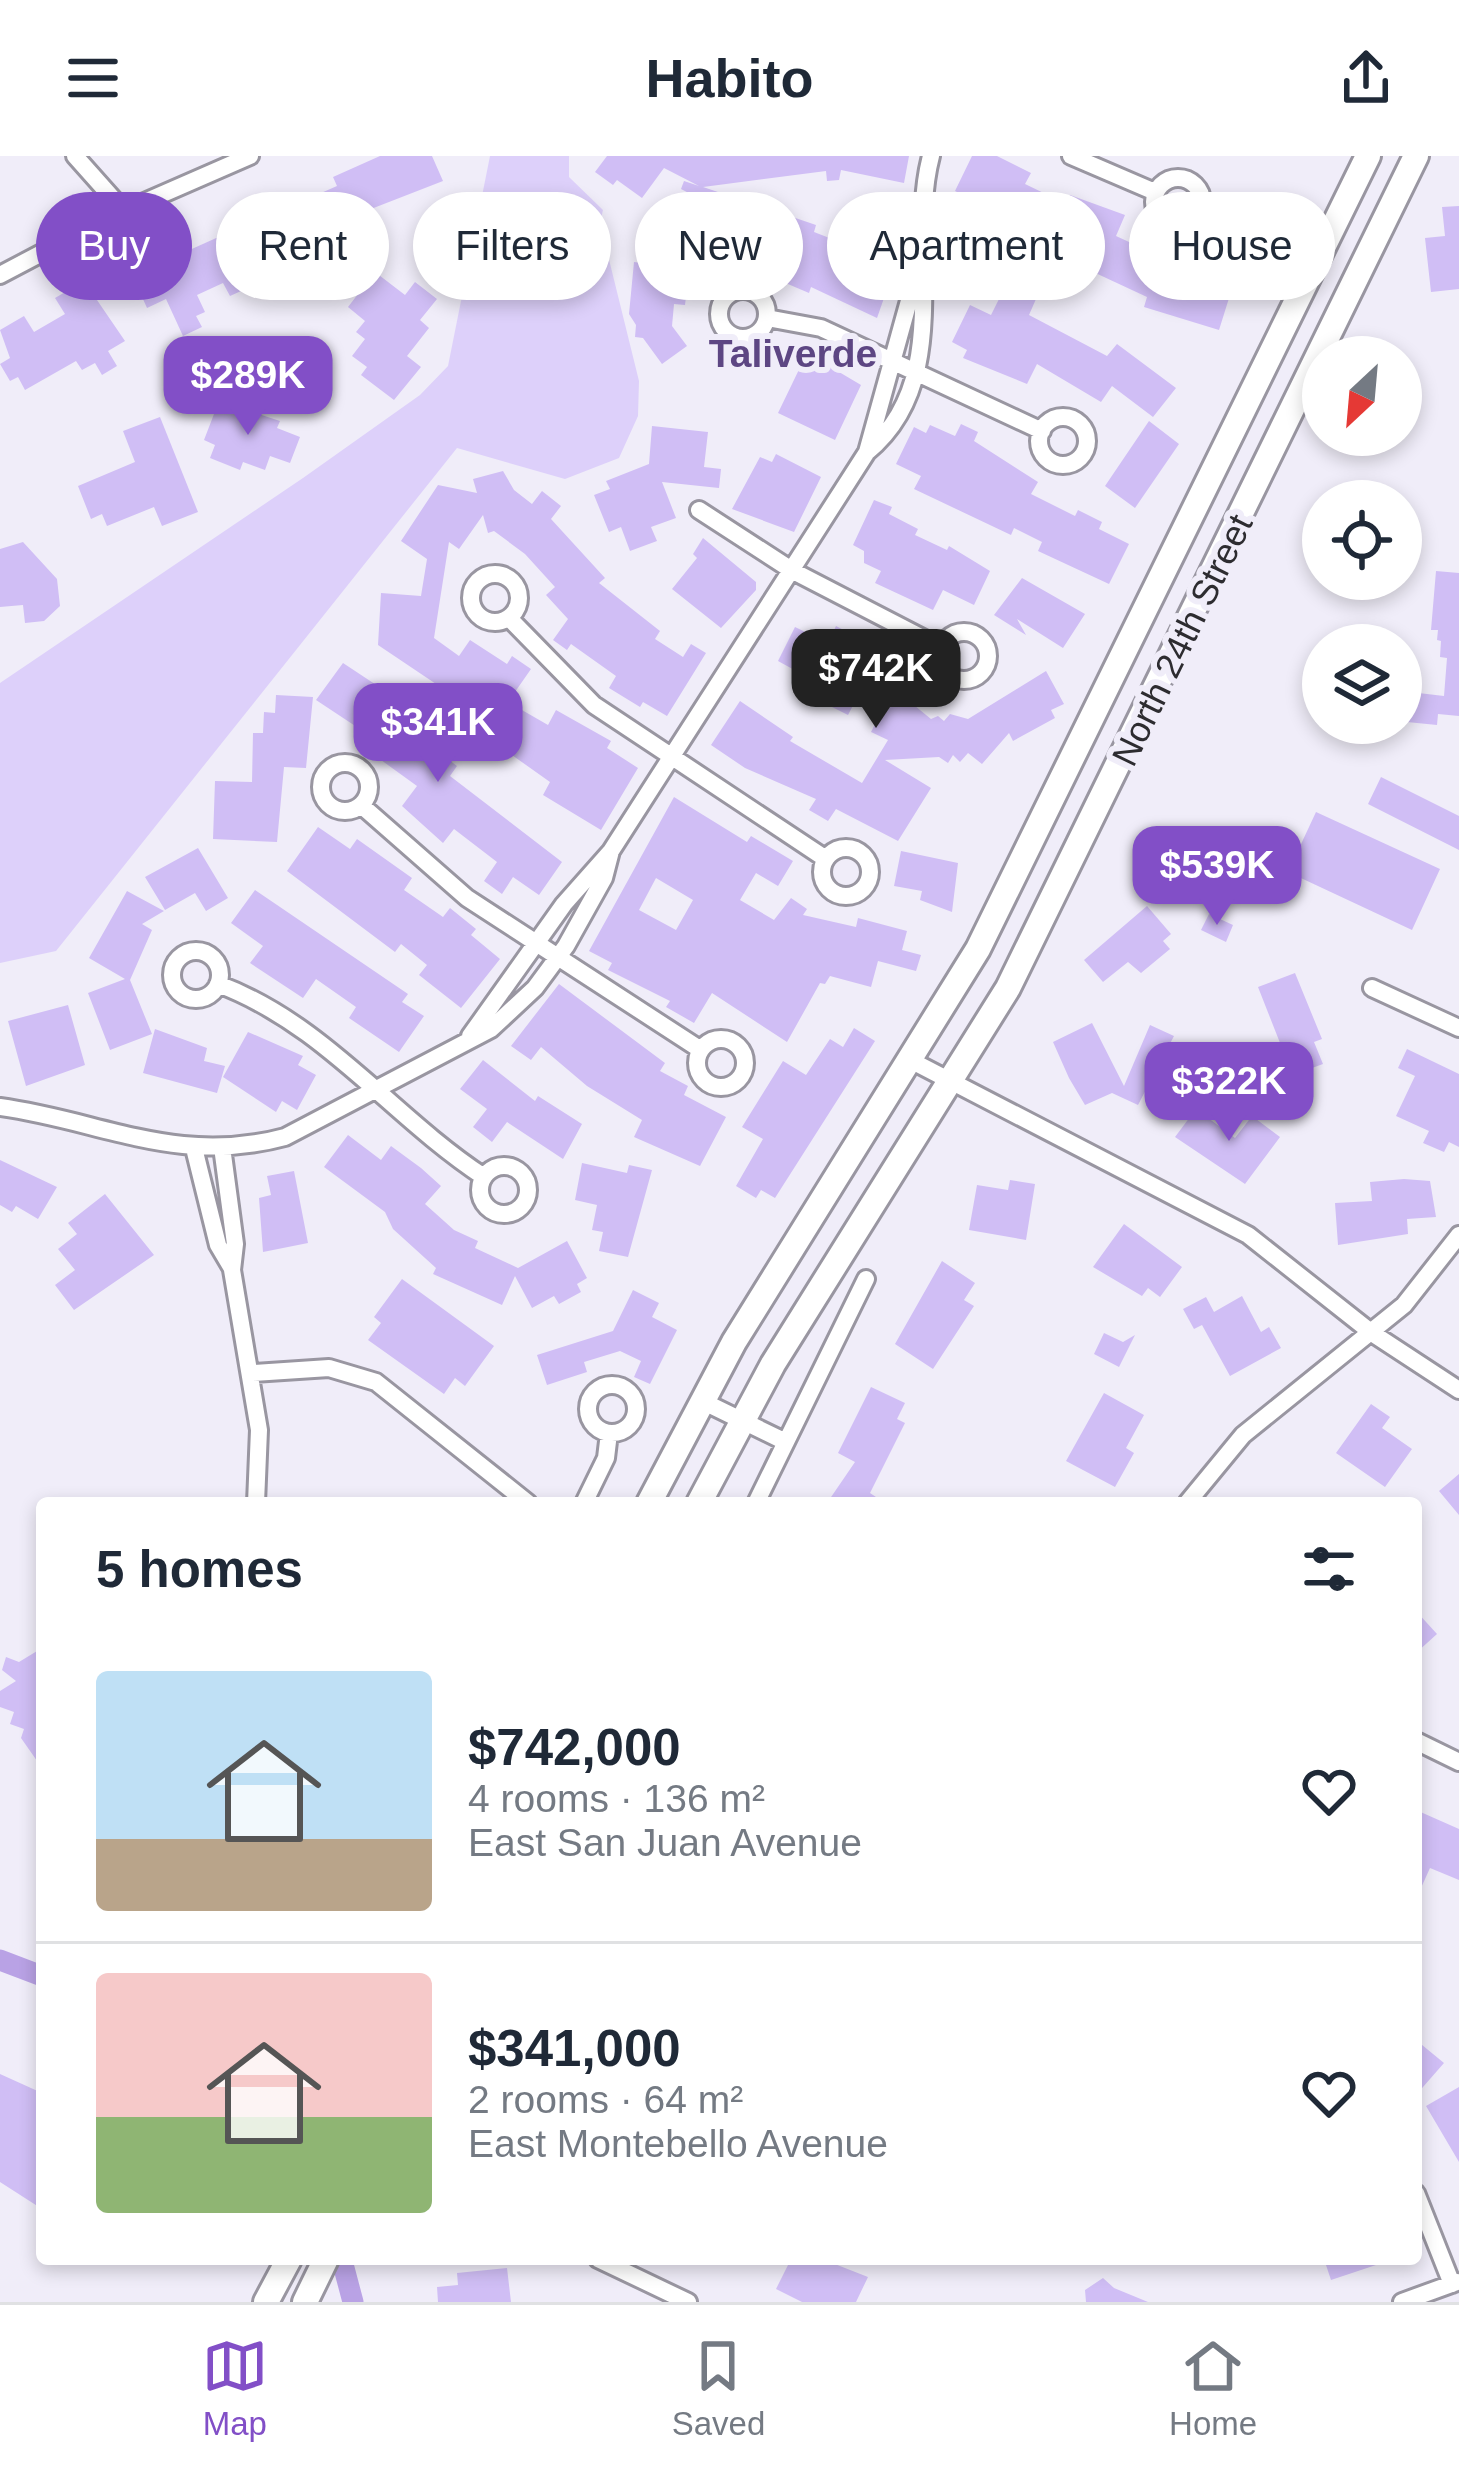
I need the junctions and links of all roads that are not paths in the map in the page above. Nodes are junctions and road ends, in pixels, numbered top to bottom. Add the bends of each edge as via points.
1 (75, 156) edge
2 (250, 156) edge
3 (931, 156) edge
4 (1070, 156) edge
5 (1368, 156) edge
6 (1416, 156) edge
7 (107, 192) edge
8 (168, 192) edge
9 (928, 192) edge
10 (1153, 192) edge
11 (36, 256) edge
12 (0, 275) edge
13 (913, 300) edge
14 (926, 300) edge
15 (767, 318) dead end
16 (893, 358) junction
17 (914, 368) junction
18 (1042, 431) dead end
19 (867, 452) junction
20 (699, 510) dead end
21 (793, 572) junction
22 (509, 618) dead end
23 (1129, 646) junction
24 (942, 648) dead end
25 (1170, 667) junction
26 (671, 759) junction
27 (361, 805) dead end
28 (611, 851) junction
29 (826, 859) dead end
30 (537, 945) junction
31 (557, 958) junction
32 (218, 984) dead end
33 (1372, 988) dead end
34 (1459, 1028) edge
35 (470, 1036) junction
36 (701, 1050) dead end
37 (912, 1061) junction
38 (950, 1084) junction
39 (379, 1091) junction
40 (0, 1107) edge
41 (222, 1147) junction
42 (194, 1148) junction
43 (484, 1177) dead end
44 (1459, 1235) edge
45 (232, 1270) junction
46 (866, 1279) dead end
47 (1372, 1333) junction
48 (253, 1373) junction
49 (1459, 1390) edge
50 (702, 1401) junction
51 (742, 1420) junction
52 (609, 1433) dead end
53 (786, 1442) junction
54 (256, 1497) edge
55 (520, 1497) edge
56 (587, 1497) edge
57 (652, 1497) edge
58 (702, 1497) edge
59 (759, 1497) edge
60 (1192, 1497) edge
61 (1422, 1745) edge
62 (1459, 1762) edge
63 (1422, 2207) edge
64 (286, 2265) edge
65 (323, 2265) edge
66 (610, 2265) edge
67 (1455, 2283) edge
68 (309, 2294) edge
69 (680, 2300) edge
70 (266, 2302) edge
71 (1402, 2302) edge

1 - 7 street
2 - 8 street
3 - 9 street
4 - 10 street
5 - 23 main road, North 24th Street
6 - 25 main road, North 24th Street
11 - 12 street
13 - 16 street
14 - 17 street
15 - 16 street via 821,328
16 - 17 street
16 - 19 street
17 - 18 street
17 - 19 street via 882,440
19 - 21 street
20 - 21 street
21 - 24 street
21 - 26 street
22 - 26 street via 568,683
23 - 25 main road
23 - 37 main road, North 24th Street via 988,932
25 - 38 main road, North 24th Street via 1008,988
26 - 28 street
26 - 29 street
27 - 30 street via 438,876
28 - 30 street
28 - 31 street
30 - 31 street
30 - 35 street
31 - 35 street via 503,1019
31 - 36 street
32 - 39 street via 303,1027
33 - 34 street
35 - 39 street
37 - 38 street
37 - 50 main road, North 24th Street
38 - 47 street via 1248,1235
38 - 51 main road, North 24th Street
39 - 41 street via 285,1137
39 - 43 street
40 - 42 street
41 - 42 street
41 - 45 street
42 - 45 street
44 - 47 street via 1422,1286
45 - 48 street
46 - 53 street
47 - 49 street
47 - 60 street via 1244,1435
48 - 54 street
48 - 55 street via 329,1368 376,1382
50 - 51 street
50 - 57 main road, North 24th Street
51 - 53 street
51 - 58 main road, North 24th Street
52 - 56 street
53 - 59 street
61 - 62 street
63 - 67 street
64 - 70 main road
65 - 68 main road
66 - 69 street
67 - 71 street

